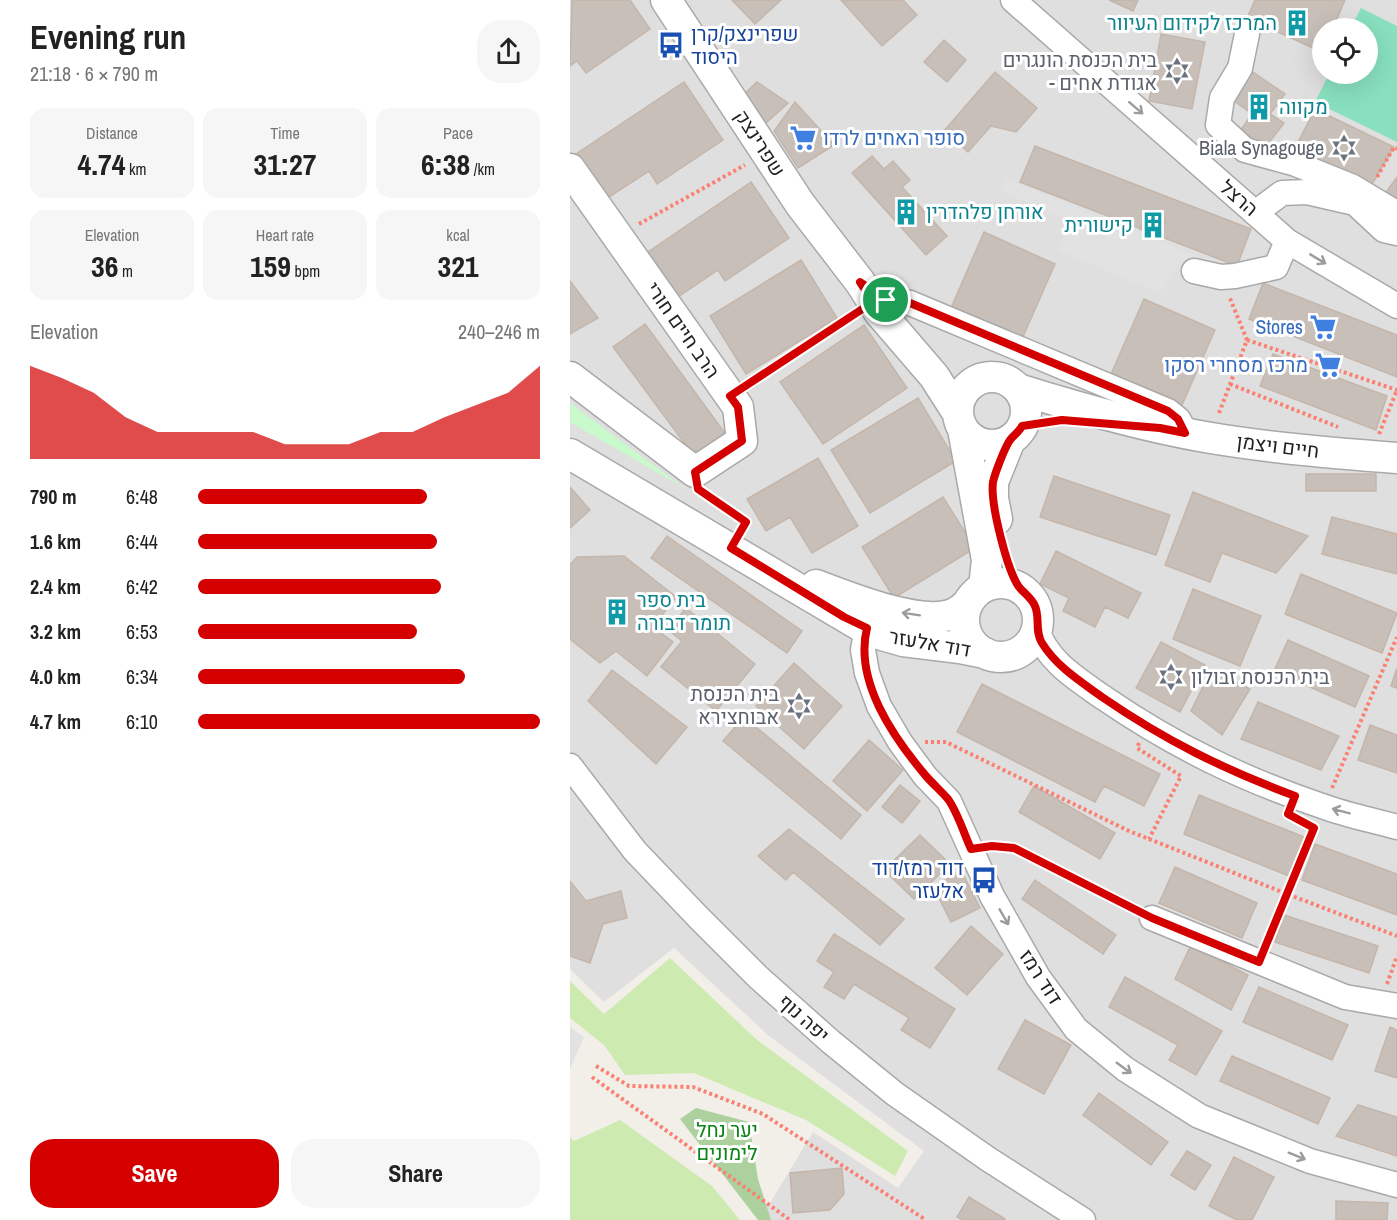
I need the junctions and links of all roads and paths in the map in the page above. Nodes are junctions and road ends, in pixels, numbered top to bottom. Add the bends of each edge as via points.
1 (666, 0) edge
2 (1013, 0) edge
3 (1247, 34) dead end
4 (1397, 149) edge
5 (766, 153) junction
6 (570, 169) edge
7 (1366, 195) junction
8 (1255, 213) junction
9 (1397, 218) edge
10 (1397, 233) edge
11 (617, 236) junction
12 (1287, 241) junction
13 (1194, 271) dead end
14 (1221, 277) junction
15 (873, 295) junction
16 (1397, 306) edge
17 (1247, 340) junction
18 (990, 376) junction
19 (570, 377) edge
20 (1230, 384) junction
21 (1018, 389) junction
22 (1397, 390) edge
23 (730, 396) junction
24 (1219, 413) dead end
25 (960, 421) junction
26 (1173, 430) junction
27 (1344, 430) dead end
28 (1016, 433) junction
29 (1386, 450) edge
30 (570, 454) edge
31 (695, 472) junction
32 (742, 554) junction
33 (1019, 587) junction
34 (975, 596) junction
35 (873, 618) junction
36 (1036, 627) junction
37 (1397, 637) edge
38 (985, 653) junction
39 (1146, 726) junction
40 (900, 742) junction
41 (570, 766) edge
42 (1324, 807) junction
43 (1305, 823) dead end
44 (1397, 827) edge
45 (1149, 839) junction
46 (971, 849) junction
47 (1287, 894) junction
48 (1152, 918) joint
49 (1397, 936) edge
50 (1397, 956) edge
51 (1259, 962) junction
52 (1389, 1004) edge
53 (596, 1066) dead end
54 (592, 1077) dead end
55 (1397, 1185) edge
56 (790, 1220) edge
57 (926, 1220) edge
58 (1083, 1220) edge

1 - 5 street, שפרינצק
2 -> 8 street, הרצל
3 - 7 street via 1239,68 1221,98 1218,125 1245,150 1296,164
4 - 7 path via 1394,147
5 - 11 path
5 - 15 street, שפרינצק via 800,204
6 - 11 street, הרב חיים חורי
7 - 9 street
8 - 10 street via 1282,193 1307,192 1355,203 1383,230
8 - 12 street, הרצל
11 - 23 street, הרב חיים חורי
12 - 14 street via 1276,267
12 -> 16 street, הרצל
13 - 14 street
14 - 17 path
15 - 18 street, שפרינצק via 949,365
15 - 23 path
15 - 25 street, שפרינצק via 934,376
15 - 26 street via 910,303 1168,411 1178,419
17 - 20 path
17 - 22 path
18 - 21 street
18 - 25 street via 970,384 963,392
19 - 31 street
20 - 24 path
20 - 27 path
21 - 26 street, חיים ויצמן
21 - 28 street via 1026,410
22 - 29 path
23 - 31 street, הרב חיים חורי via 738,407 742,441
25 - 28 street via 976,442 987,445 999,444
25 - 34 street via 987,560
26 - 28 street, חיים ויצמן via 1062,420
26 - 29 street, חיים ויצמן via 1257,445
28 - 33 street via 993,482 993,498 1000,537
30 - 32 street, דוד אלעזר
31 - 32 path via 698,489 746,522
32 - 35 street, דוד אלעזר via 844,617
33 - 34 street via 994,583
33 - 36 street via 1036,607
34 -> 35 street, דוד אלעזר via 955,613
34 - 38 street via 963,618 965,631 974,646
35 - 38 street, דוד אלעזר via 903,641
35 - 40 street, דוד רמז via 864,641 867,673 879,706
36 - 38 street via 1034,637 1015,654 997,657
36 - 39 street via 1040,641 1070,674
37 - 42 path
39 - 42 street via 1223,767
39 - 45 path via 1137,748 1181,776
40 - 45 path via 946,741
40 - 46 street, דוד רמז via 949,801
41 - 58 street, יפה נוף via 635,851 758,977 831,1042 904,1101
44 -> 42 street
43 - 47 path via 1314,828
45 - 47 path
46 - 48 path via 1014,848
46 -> 55 street, דוד רמז via 992,896 1038,977 1076,1029 1125,1069 1199,1116 1310,1161
47 - 49 path
47 - 51 path
48 - 51 street
50 - 52 path
51 - 52 street via 1345,997
53 - 57 path via 629,1086 693,1088 763,1114
54 - 56 path

